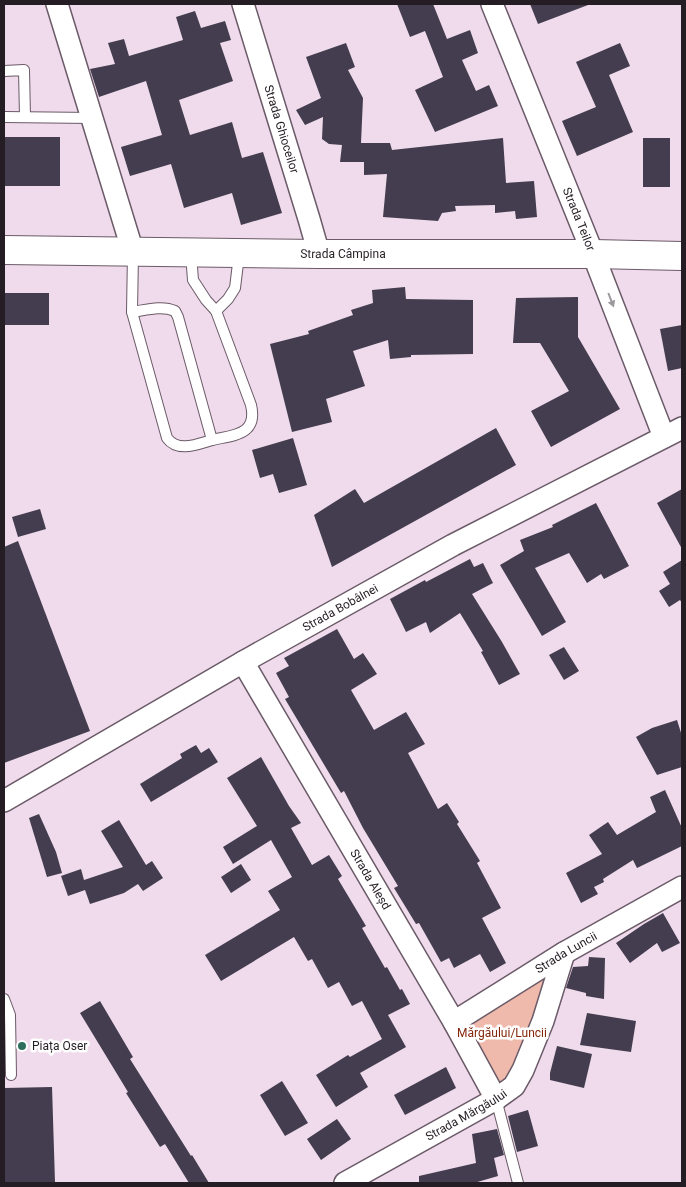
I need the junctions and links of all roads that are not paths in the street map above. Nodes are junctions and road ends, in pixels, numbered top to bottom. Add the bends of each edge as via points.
1 (57, 4) edge
2 (243, 4) edge
3 (492, 4) edge
4 (4, 71) edge
5 (4, 117) edge
6 (25, 117) junction
7 (93, 118) junction
8 (4, 250) edge
9 (133, 252) junction
10 (191, 253) junction
11 (239, 254) junction
12 (319, 254) junction
13 (593, 254) junction
14 (682, 256) edge
15 (216, 311) junction
16 (132, 312) junction
17 (673, 433) edge
18 (212, 440) junction
19 (243, 662) junction
20 (4, 801) edge
21 (681, 890) edge
22 (564, 953) junction
23 (4, 999) edge
24 (454, 1022) junction
25 (11, 1075) dead end
26 (496, 1099) junction
27 (345, 1183) edge
28 (518, 1183) edge

1 - 7 street
2 - 12 street, Strada Ghioceilor
3 - 13 street, Strada Teilor
4 - 6 lane via 24,70
5 - 6 lane
6 - 7 lane
7 - 9 street
8 - 9 main road, Strada Câmpina
9 - 10 main road, Strada Câmpina
9 - 16 lane
10 - 11 main road, Strada Câmpina
10 - 15 lane via 193,280
11 - 12 main road, Strada Câmpina
11 - 15 lane via 235,288
12 - 13 main road, Strada Câmpina
13 - 14 main road, Strada Câmpina
13 -> 17 street, Strada Teilor
15 - 18 lane via 251,405 253,419 241,433
16 - 18 lane via 164,308 175,311
16 - 18 lane via 167,438 180,446
17 - 19 street, Strada Bobâlnei via 453,545
19 - 20 street, Strada Bobâlnei
19 - 24 street, Strada Aleșd
21 - 22 street, Strada Luncii
22 - 24 street, Strada Luncii
22 - 26 street, Strada Mărgăului via 543,1021 523,1070 514,1086
23 - 25 lane via 10,1015
24 - 26 street, Strada Aleșd
26 - 27 street, Strada Mărgăului
26 - 28 lane

